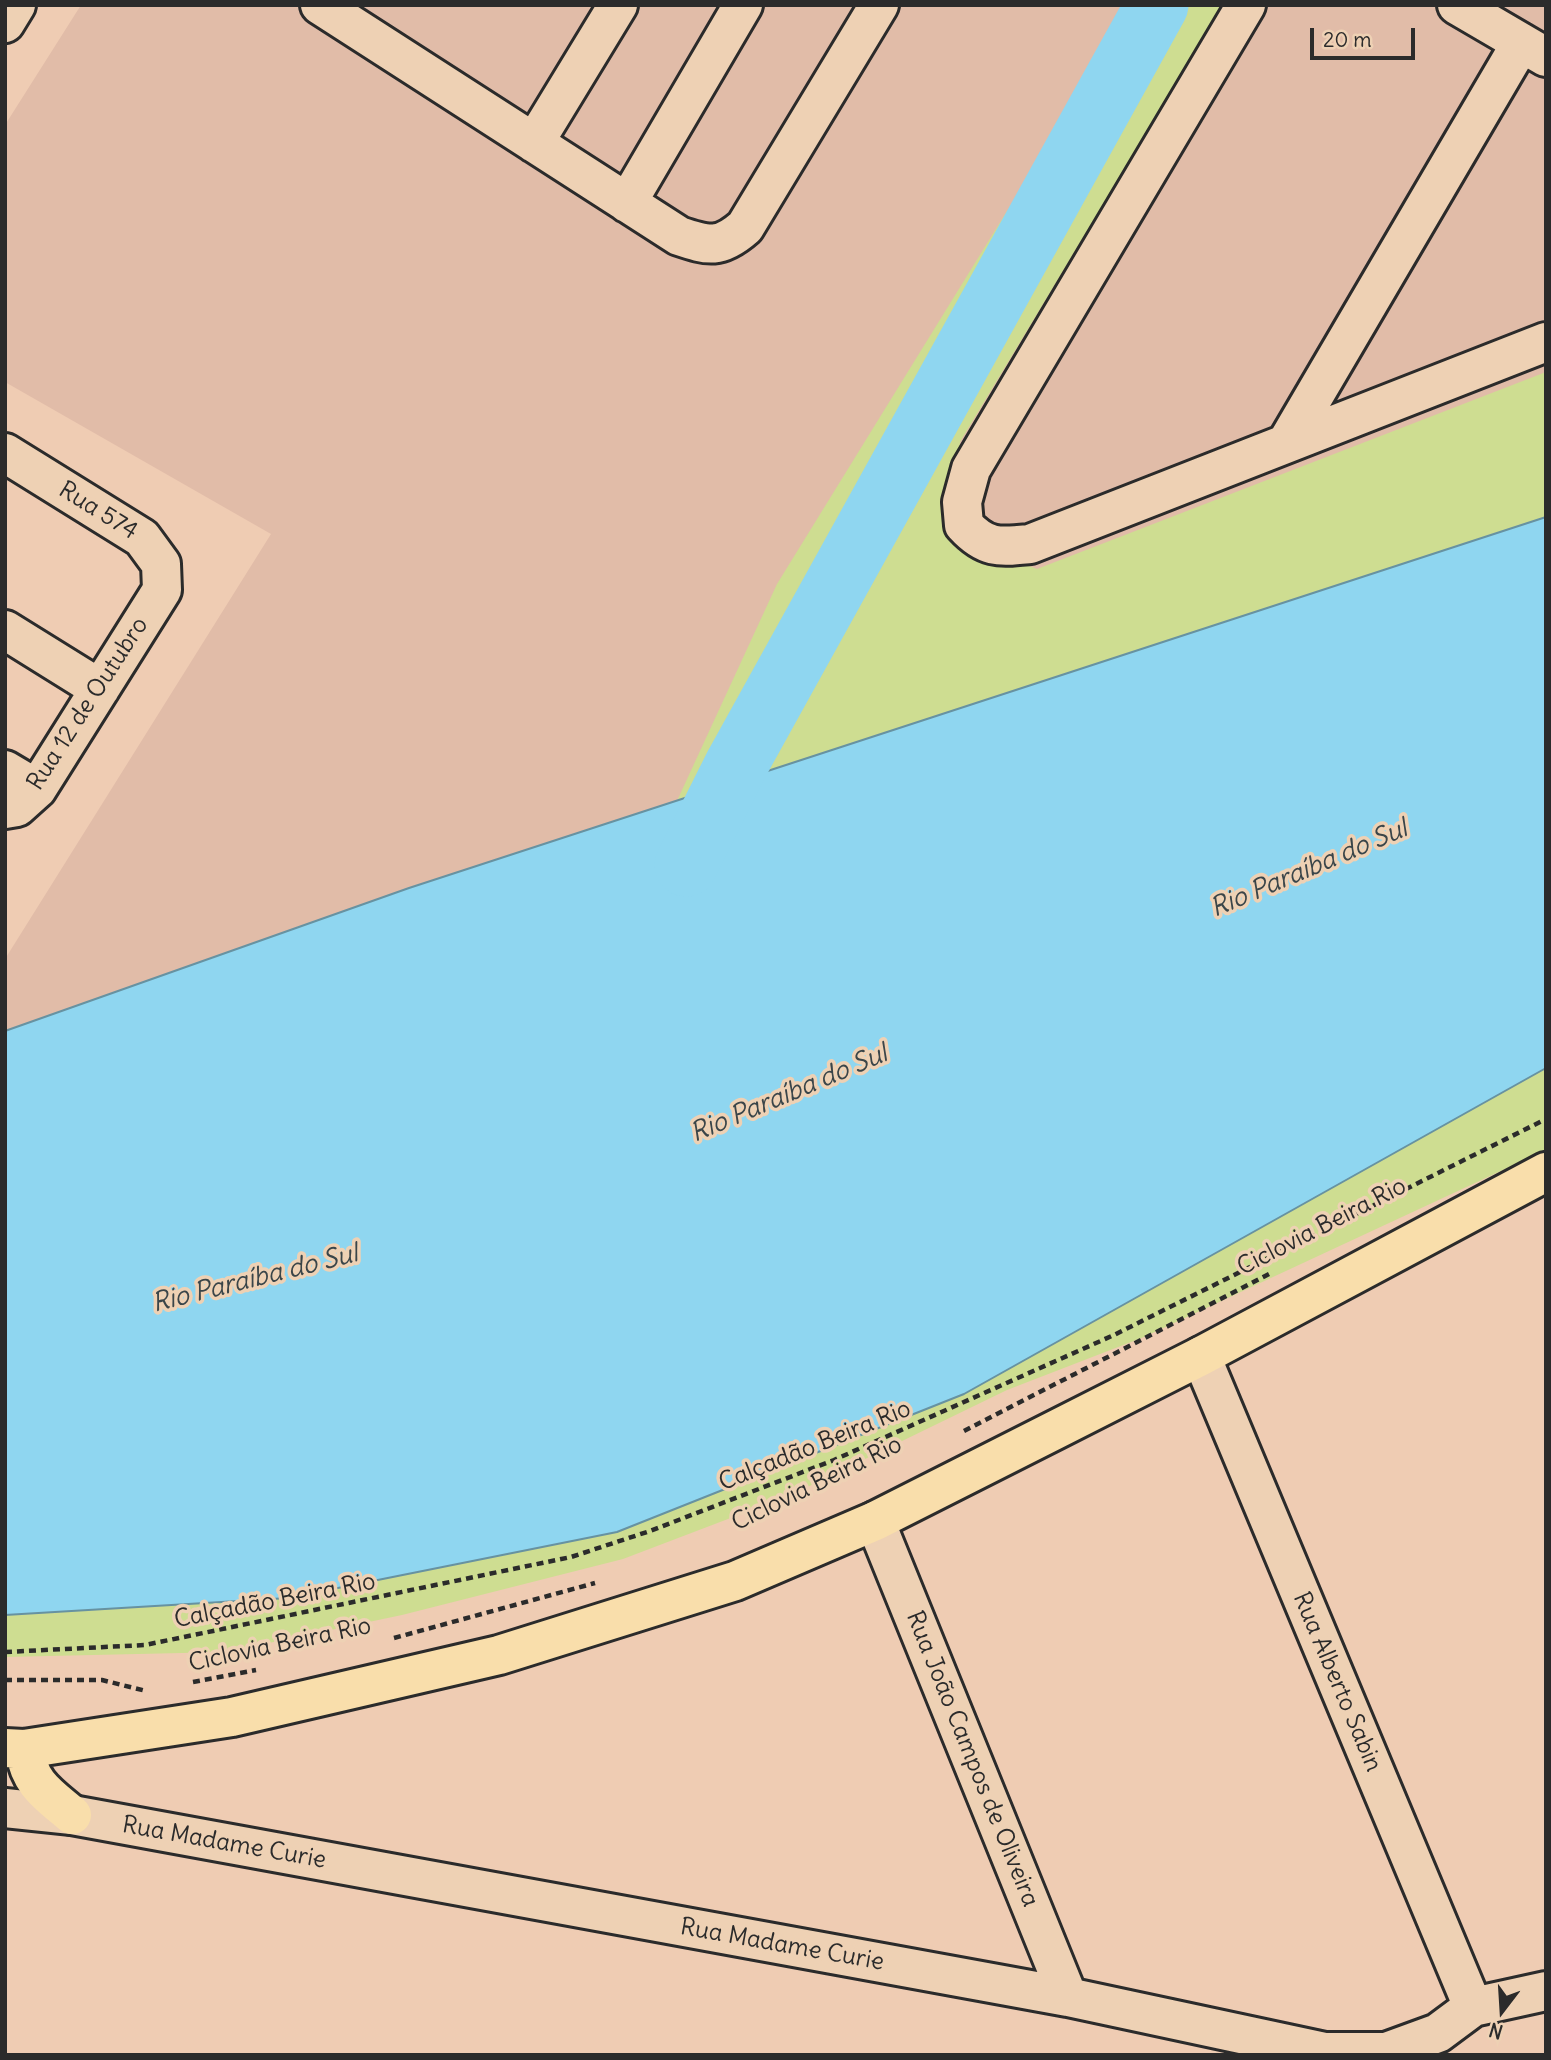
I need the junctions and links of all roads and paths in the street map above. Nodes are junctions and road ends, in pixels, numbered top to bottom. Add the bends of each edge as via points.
1 (16, 5) edge
2 (320, 5) edge
3 (618, 5) edge
4 (743, 5) edge
5 (879, 5) edge
6 (1245, 5) edge
7 (1457, 5) edge
8 (365, 18) edge
9 (5, 23) edge
10 (1533, 50) edge
11 (534, 143) junction
12 (627, 203) junction
13 (1546, 342) edge
14 (1287, 442) junction
15 (5, 453) edge
16 (162, 590) joint
17 (5, 630) edge
18 (100, 689) junction
19 (21, 779) edge
20 (5, 809) edge
21 (1546, 1119) edge
22 (1544, 1180) edge
23 (1278, 1269) dead end
24 (1201, 1356) junction
25 (951, 1438) dead end
26 (875, 1521) junction
27 (597, 1582) dead end
28 (383, 1641) dead end
29 (5, 1652) edge
30 (264, 1669) dead end
31 (5, 1680) edge
32 (186, 1684) dead end
33 (159, 1689) dead end
34 (15, 1748) edge
35 (5, 1808) edge
36 (72, 1815) junction
37 (1546, 1991) edge
38 (1068, 1997) junction
39 (1473, 2007) junction

1 - 9 street
2 - 8 street
3 - 11 street
4 - 12 street
5 - 12 street via 745,227 728,242 705,245 678,236
6 - 14 street via 971,469 962,502 964,525 978,540 999,547 1030,544
7 - 10 street
8 - 11 street
10 - 14 street
11 - 12 street
13 - 14 street
15 - 16 street, Rua 574 via 142,538 161,564
16 - 18 street, Rua 12 de Outubro
17 - 18 street
18 - 19 street, Rua 12 de Outubro
19 - 20 street, Rua 12 de Outubro via 16,807
21 - 29 path, Calçadão Beira Rio via 1114,1335 834,1460 649,1531 571,1557 145,1645
22 - 24 main road
23 - 25 path, Ciclovia Beira Rio
24 - 26 main road
24 - 39 street, Rua Alberto Sabin
26 - 34 main road via 735,1581 499,1655 232,1717
26 - 38 street, Rua João Campos de Oliveira
27 - 28 path, Ciclovia Beira Rio
30 - 32 path, Ciclovia Beira Rio
31 - 33 path, Ciclovia Beira Rio via 102,1680 146,1691
34 - 36 main road via 40,1789
35 - 36 street, Rua Madame Curie
36 - 38 street, Rua Madame Curie
37 - 39 street, Rua Madame Curie
38 - 39 street, Rua Madame Curie via 1325,2052 1386,2052 1438,2033

